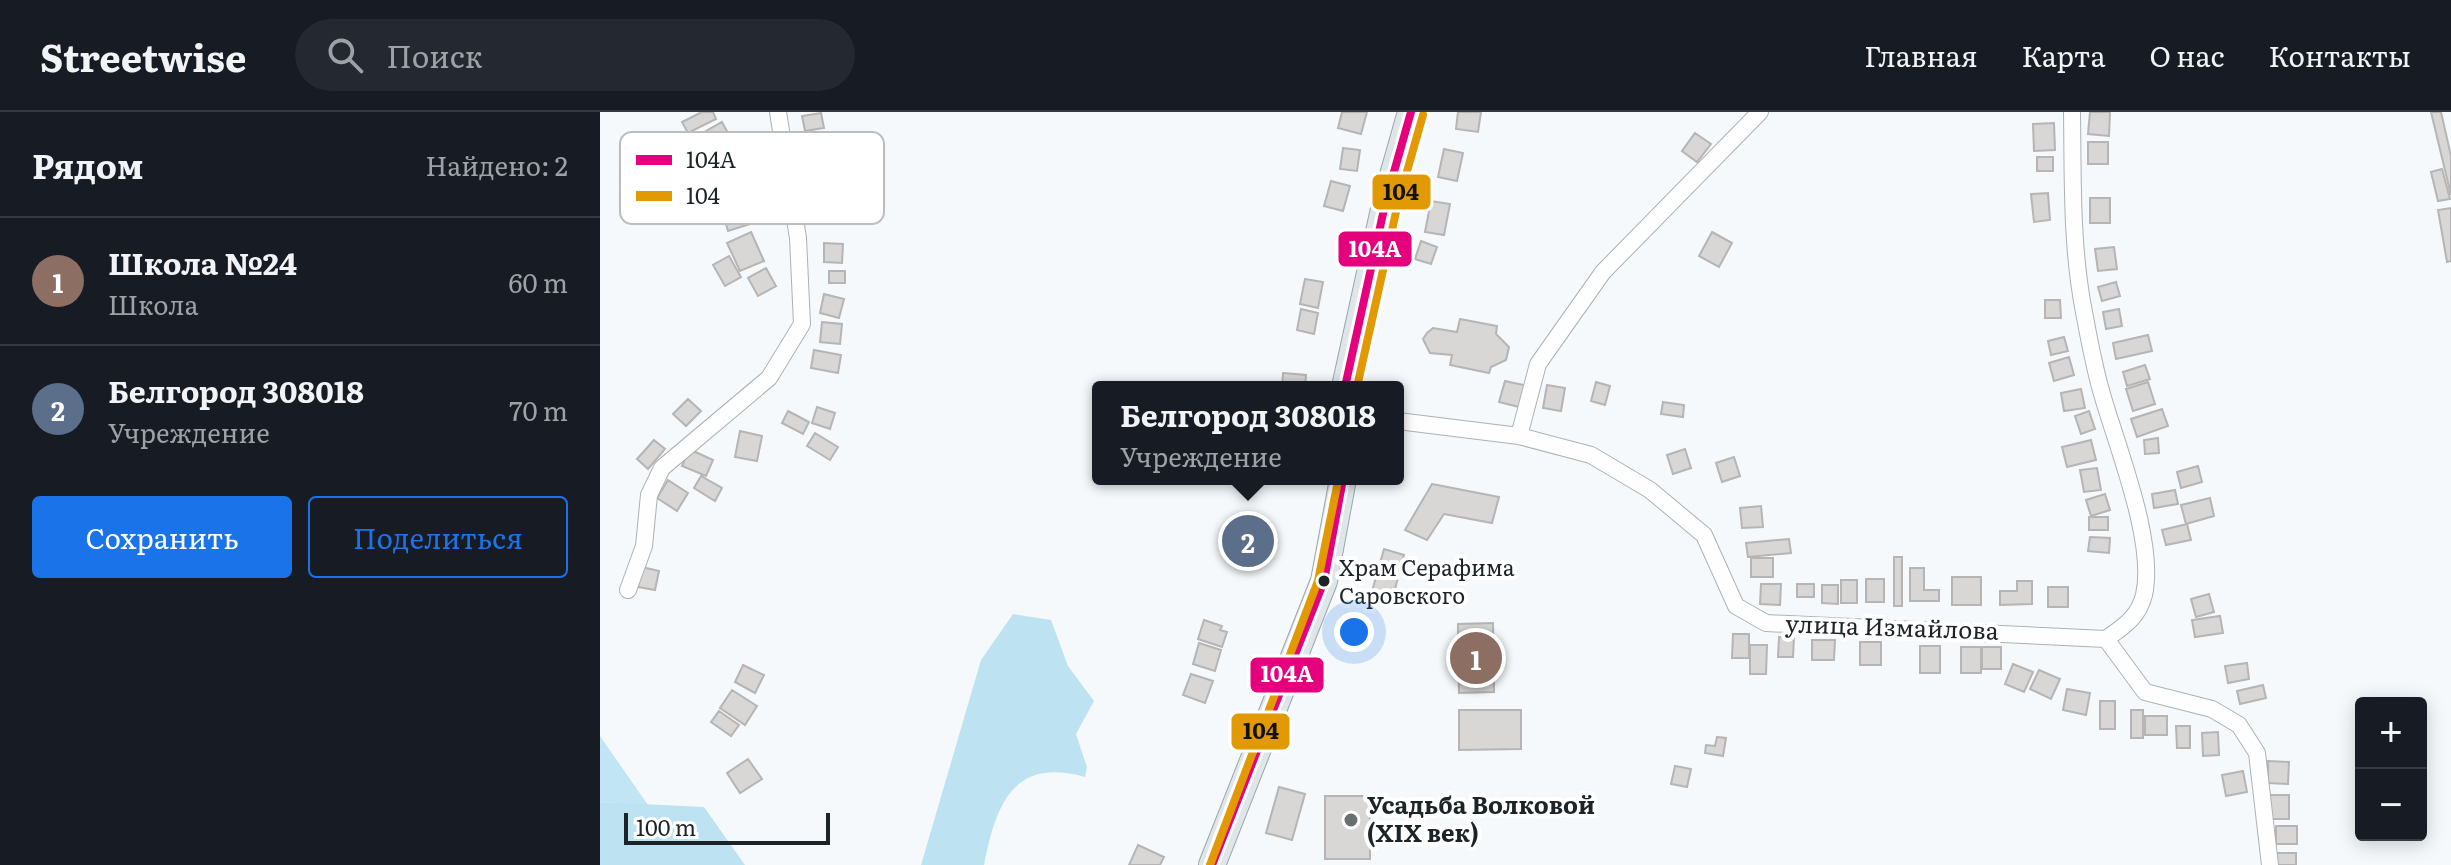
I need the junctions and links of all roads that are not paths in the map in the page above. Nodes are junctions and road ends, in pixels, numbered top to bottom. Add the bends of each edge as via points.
1 (778, 112) edge
2 (1411, 112) edge
3 (1427, 112) edge
4 (1760, 112) edge
5 (2072, 112) edge
6 (781, 132) edge
7 (796, 224) edge
8 (1346, 381) edge
9 (1362, 381) edge
10 (1404, 422) edge
11 (1519, 436) junction
12 (1325, 485) edge
13 (1342, 485) edge
14 (628, 590) dead end
15 (2106, 639) junction
16 (1197, 865) edge
17 (1212, 865) edge
18 (2270, 865) edge

1 - 6 street
2 - 8 main road
3 - 9 main road
4 - 11 street via 1603,272 1538,364
5 - 15 street via 2074,234 2083,308 2139,520 2145,566 2144,594 2134,619
7 - 14 street via 802,324 769,378 662,468 649,495 644,546
10 - 11 street, улица Измайлова
11 - 15 street, улица Измайлова via 1591,455 1650,490 1704,535 1736,606 1766,623
12 - 16 main road via 1307,577
13 - 17 main road via 1324,581
15 - 18 street via 2145,692 2212,709 2239,725 2257,753

